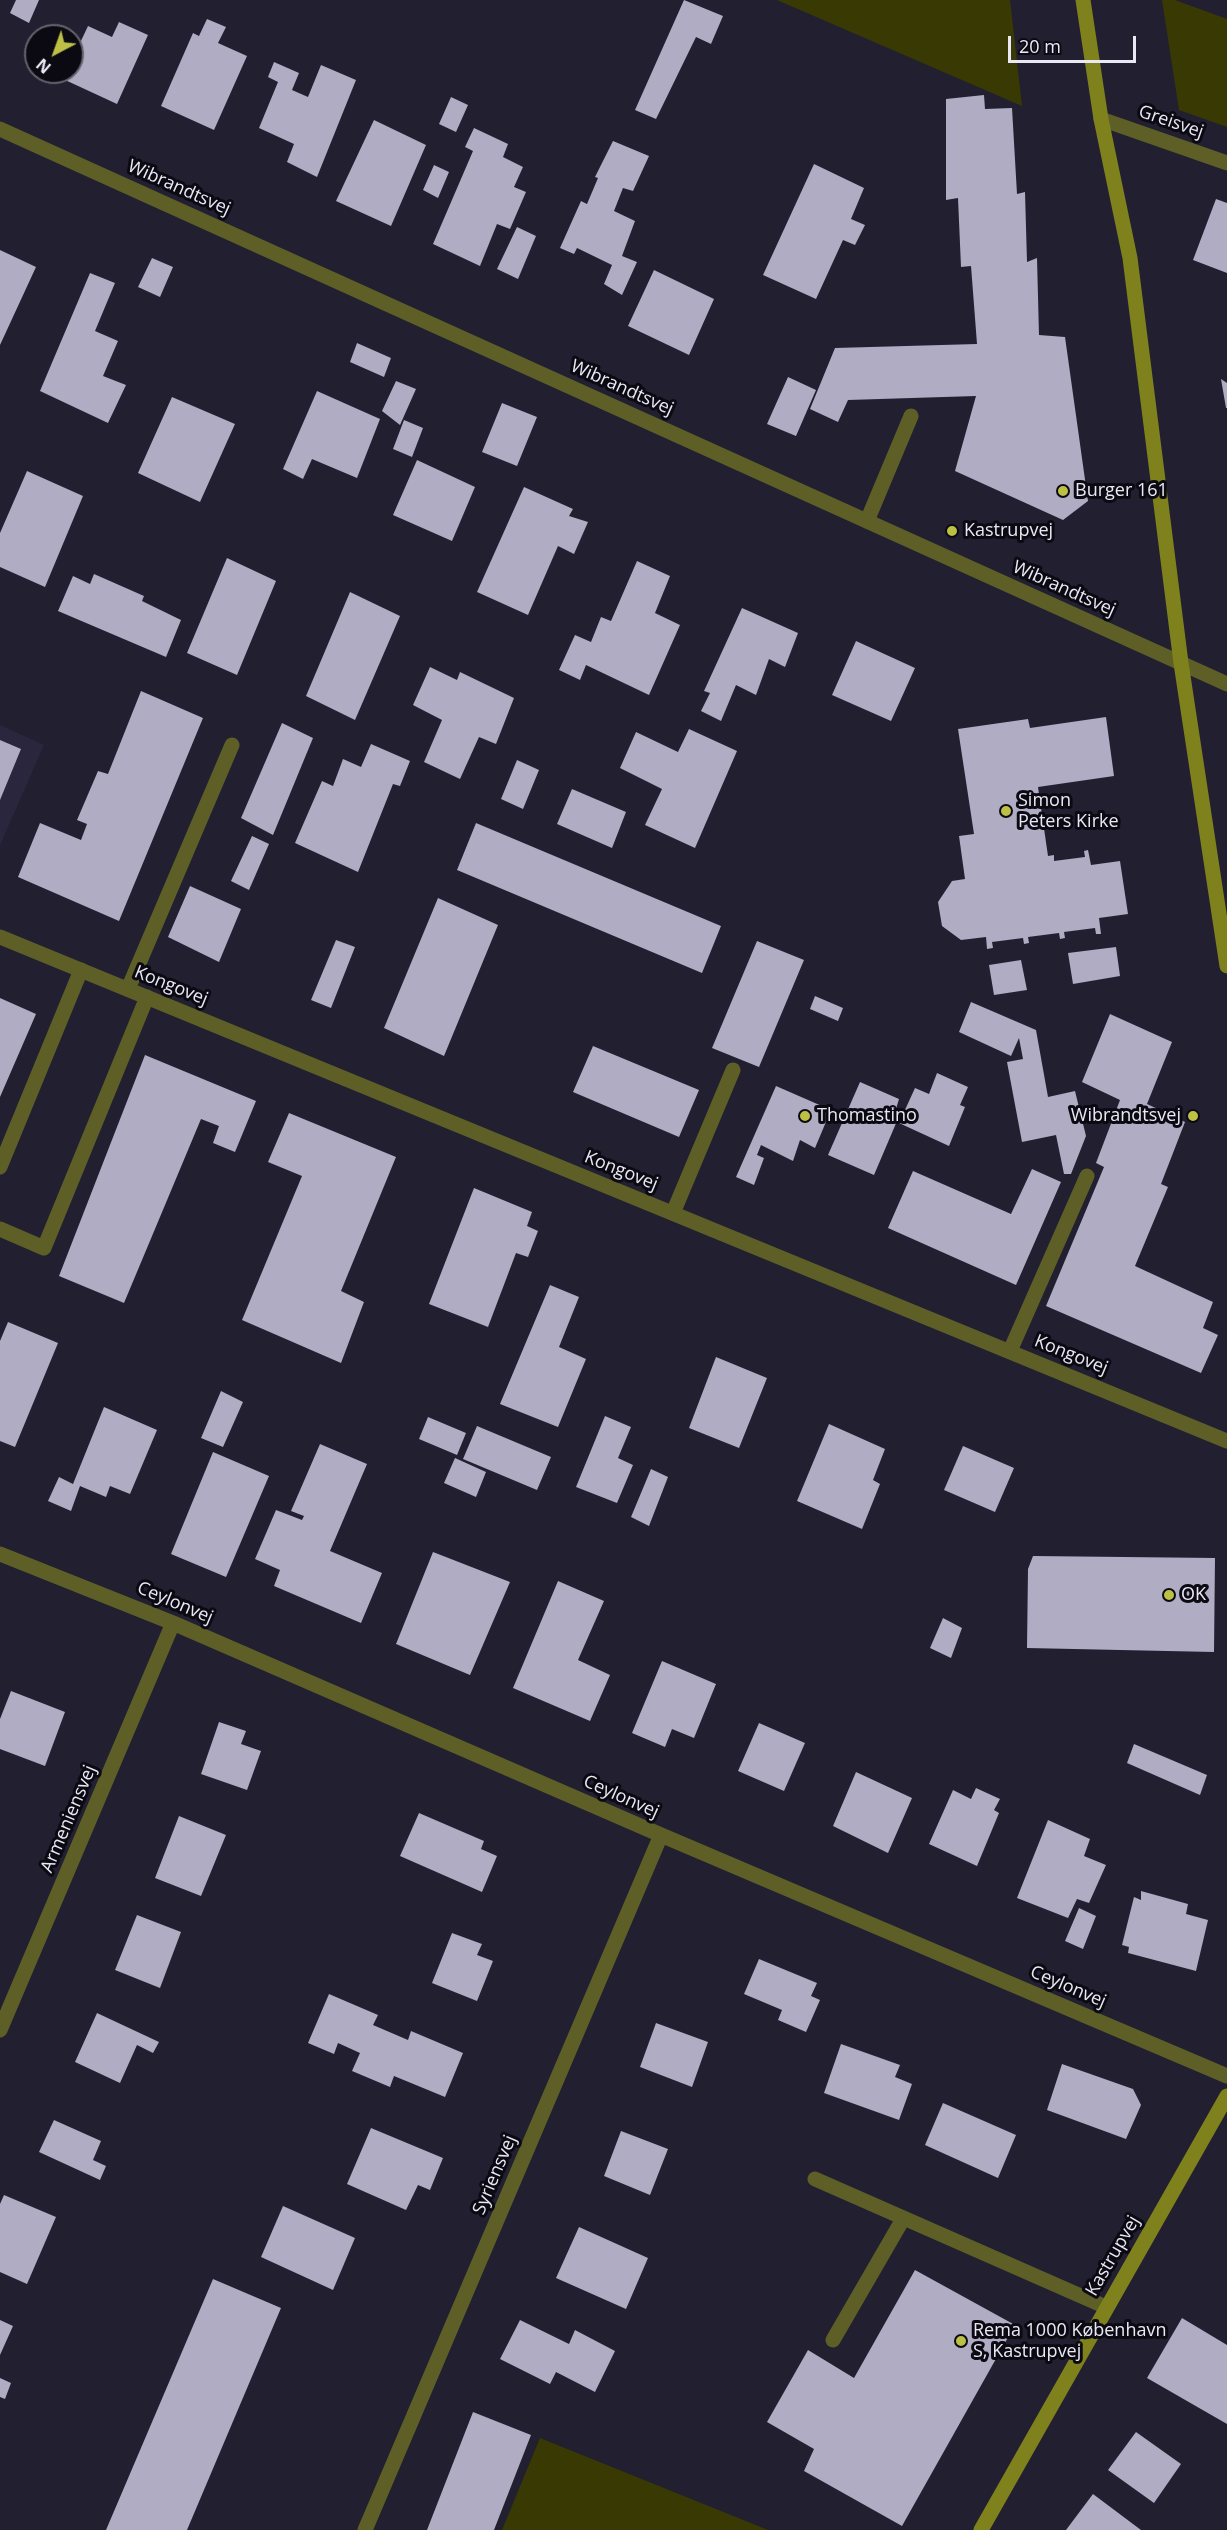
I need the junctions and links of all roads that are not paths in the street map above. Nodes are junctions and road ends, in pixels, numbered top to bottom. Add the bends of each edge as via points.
1 (1083, 0) edge
2 (1101, 119) junction
3 (0, 129) edge
4 (1227, 163) edge
5 (911, 416) dead end
6 (867, 521) junction
7 (1181, 663) junction
8 (1227, 684) edge
9 (232, 745) dead end
10 (0, 937) edge
11 (1227, 966) edge
12 (81, 970) junction
13 (128, 989) junction
14 (147, 997) junction
15 (733, 1070) dead end
16 (0, 1167) edge
17 (1087, 1176) dead end
18 (673, 1213) junction
19 (0, 1229) edge
20 (1010, 1351) junction
21 (1227, 1441) edge
22 (0, 1554) edge
23 (173, 1623) junction
24 (661, 1835) junction
25 (0, 2030) edge
26 (1227, 2076) edge
27 (1227, 2096) edge
28 (815, 2179) dead end
29 (903, 2219) junction
30 (1106, 2307) junction
31 (833, 2340) dead end
32 (365, 2530) edge
33 (981, 2530) edge

1 - 2 street
2 - 4 street, Greisvej
2 - 7 street via 1130,258
3 - 6 street, Wibrandtsvej
5 - 6 street
6 - 7 street, Wibrandtsvej
7 - 8 street, Wibrandtsvej
7 - 11 street
9 - 13 street
10 - 12 street, Kongovej
12 - 13 street, Kongovej
12 - 16 street
13 - 14 street, Kongovej
14 - 18 street, Kongovej
14 - 19 street via 44,1248
15 - 18 street
17 - 20 street
18 - 20 street, Kongovej
20 - 21 street, Kongovej
22 - 23 street, Ceylonvej
23 - 24 street, Ceylonvej
23 - 25 street, Armeniensvej
24 - 26 street, Ceylonvej
24 - 32 street, Syriensvej
27 - 30 street, Kastrupvej
28 - 29 street
29 - 30 street
29 - 31 street
30 - 33 street, Kastrupvej

